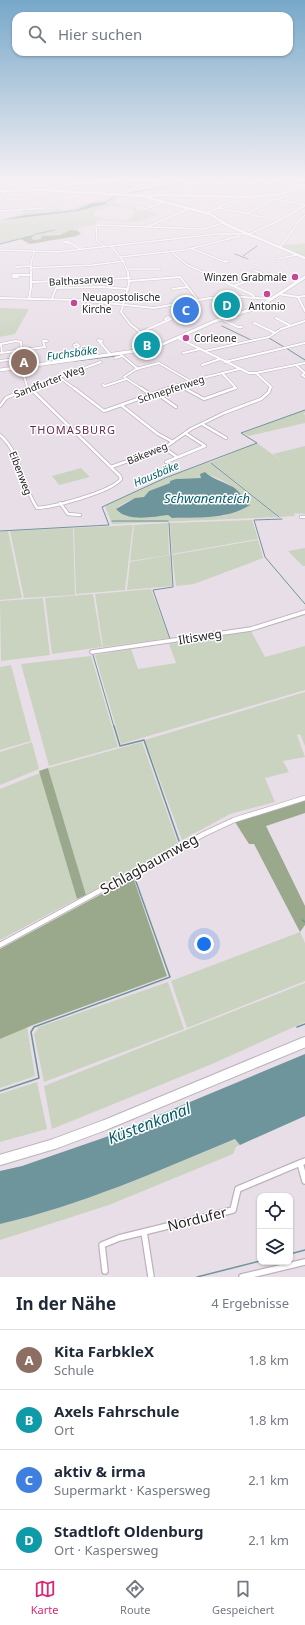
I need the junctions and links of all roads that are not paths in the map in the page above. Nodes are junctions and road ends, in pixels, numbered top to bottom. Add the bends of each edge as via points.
1 (97, 241) edge
2 (160, 241) edge
3 (224, 241) edge
4 (264, 241) edge
5 (285, 241) edge
6 (69, 243) dead end
7 (111, 246) junction
8 (104, 247) junction
9 (279, 247) junction
10 (192, 249) junction
11 (0, 250) edge
12 (81, 250) junction
13 (34, 252) junction
14 (172, 252) junction
15 (297, 255) junction
16 (120, 257) junction
17 (305, 258) edge
18 (277, 259) dead end
19 (225, 261) dead end
20 (124, 262) junction
21 (21, 266) dead end
22 (30, 267) junction
23 (128, 269) junction
24 (160, 269) dead end
25 (256, 270) dead end
26 (18, 275) dead end
27 (31, 275) junction
28 (305, 277) edge
29 (130, 279) junction
30 (66, 280) junction
31 (32, 282) junction
32 (234, 286) junction
33 (187, 287) junction
34 (67, 288) junction
35 (128, 289) junction
36 (173, 289) dead end
37 (278, 294) junction
38 (305, 296) edge
39 (254, 297) junction
40 (298, 297) junction
41 (0, 298) edge
42 (29, 298) junction
43 (52, 299) junction
44 (197, 299) junction
45 (271, 299) junction
46 (122, 306) junction
47 (305, 311) edge
48 (276, 318) dead end
49 (221, 319) junction
50 (166, 320) dead end
51 (305, 321) edge
52 (254, 323) dead end
53 (289, 325) junction
54 (242, 327) dead end
55 (139, 333) junction
56 (275, 333) junction
57 (178, 338) junction
58 (226, 339) dead end
59 (47, 341) dead end
60 (100, 342) dead end
61 (305, 343) edge
62 (235, 344) junction
63 (157, 346) junction
64 (76, 348) dead end
65 (200, 349) junction
66 (22, 350) junction
67 (205, 351) junction
68 (1, 353) edge
69 (183, 353) dead end
70 (110, 354) junction
71 (121, 354) junction
72 (83, 358) junction
73 (115, 358) dead end
74 (220, 359) junction
75 (0, 361) edge
76 (101, 362) dead end
77 (226, 362) junction
78 (305, 363) edge
79 (202, 365) dead end
80 (296, 365) junction
81 (21, 366) junction
82 (138, 369) junction
83 (239, 369) junction
84 (0, 370) edge
85 (222, 373) junction
86 (256, 373) junction
87 (305, 373) edge
88 (59, 377) junction
89 (305, 377) edge
90 (125, 378) junction
91 (190, 381) junction
92 (103, 385) dead end
93 (179, 385) junction
94 (29, 388) junction
95 (156, 393) junction
96 (151, 395) junction
97 (121, 405) junction
98 (0, 406) edge
99 (176, 407) dead end
100 (202, 424) junction
101 (185, 433) junction
102 (0, 434) edge
103 (226, 438) dead end
104 (173, 442) junction
105 (164, 448) junction
106 (177, 457) junction
107 (166, 462) dead end
108 (111, 467) junction
109 (60, 503) junction
110 (80, 515) dead end
111 (305, 612) edge
112 (92, 652) dead end
113 (305, 798) edge
114 (0, 945) edge
115 (305, 1042) edge
116 (0, 1160) edge
117 (302, 1162) edge
118 (305, 1181) edge
119 (144, 1232) junction
120 (305, 1262) edge
121 (105, 1271) dead end
122 (151, 1277) edge
123 (242, 1277) edge

1 - 8 street
2 - 7 street
3 - 10 street
4 - 9 street
5 - 9 street
6 - 12 street
7 - 8 street
7 - 16 street
8 - 12 street
9 - 15 street
10 - 14 street
10 - 19 street
11 - 13 street
12 - 13 street
13 - 22 street
14 - 16 street
14 - 32 street via 187,265
15 - 17 street
15 - 18 street
16 - 20 street
20 - 22 street
20 - 23 street
21 - 22 street
22 - 27 street
23 - 24 street
23 - 29 street
25 - 32 street via 264,275
26 - 27 street
27 - 31 street
28 - 37 street
29 - 30 street, Balthasarweg
29 - 33 street, Balthasarweg via 180,277
29 - 35 street
30 - 31 street, Balthasarweg
30 - 34 street
31 - 42 street
32 - 39 street
33 - 36 street
33 - 44 street
34 - 35 street
34 - 43 street via 55,289
35 - 46 street
37 - 40 street
37 - 45 street
38 - 40 street
39 - 44 street
39 - 45 street
40 - 47 street
41 - 42 street
42 - 43 street
43 - 46 street
44 - 46 street via 164,308
45 - 49 street via 256,308
46 - 55 street via 122,315
48 - 53 street
49 - 54 street
49 - 57 street
50 - 55 street
51 - 53 street
52 - 56 street
53 - 56 street
55 - 63 street
56 - 62 street via 269,338
57 - 63 street
57 - 65 street
58 - 62 street
59 - 66 street via 43,341 45,347
60 - 70 street
61 - 77 street
62 - 67 street
63 - 71 street
64 - 72 street
65 - 67 street
65 - 69 street
66 - 68 street
66 - 68 street via 21,342 16,341 1,344
66 - 75 street via 22,358
67 - 74 street
70 - 71 street
70 - 72 street
71 - 73 street
71 - 82 street
72 - 81 street
74 - 77 street
74 - 79 street
76 - 88 street, Sandfurter Weg
77 - 83 street
78 - 80 street
80 - 86 street
80 - 87 street
81 - 84 street
81 - 94 street via 25,383
82 - 90 street
82 - 91 street via 159,363
83 - 85 street, Schnepfenweg
83 - 86 street
85 - 91 street, Schnepfenweg
85 - 93 street via 236,388 208,398 200,398
86 - 100 street, Bäkeweg via 271,386 269,392 261,399
87 - 89 street via 302,375
88 - 94 street, Sandfurter Weg
88 - 97 street, Schnepfenweg via 104,411
90 - 92 street
90 - 96 street
91 - 93 street, Schnepfenweg
93 - 95 street, Schnepfenweg
94 - 98 street, Sandfurter Weg via 8,397
94 - 108 street
95 - 96 street, Schnepfenweg
95 - 99 street
96 - 97 street, Schnepfenweg
97 - 104 street via 158,434
100 - 101 street, Bäkeweg
100 - 103 street
101 - 104 street, Bäkeweg
101 - 106 street via 205,446
102 - 109 street, Eibenweg via 12,446 19,473 35,507 43,508
104 - 105 street, Bäkeweg
105 - 106 street
105 - 108 street, Bäkeweg
106 - 107 street
108 - 109 street via 121,478 118,483
109 - 110 street via 68,514
111 - 112 street, Iltisweg via 251,629
113 - 114 street, Schlagbaumweg via 234,820 204,834
115 - 116 main road via 105,1125
117 - 118 street, Nordufer
117 - 119 street, Nordufer via 238,1189 234,1210
119 - 121 street, Nordufer via 102,1244
119 - 122 street
120 - 123 street

